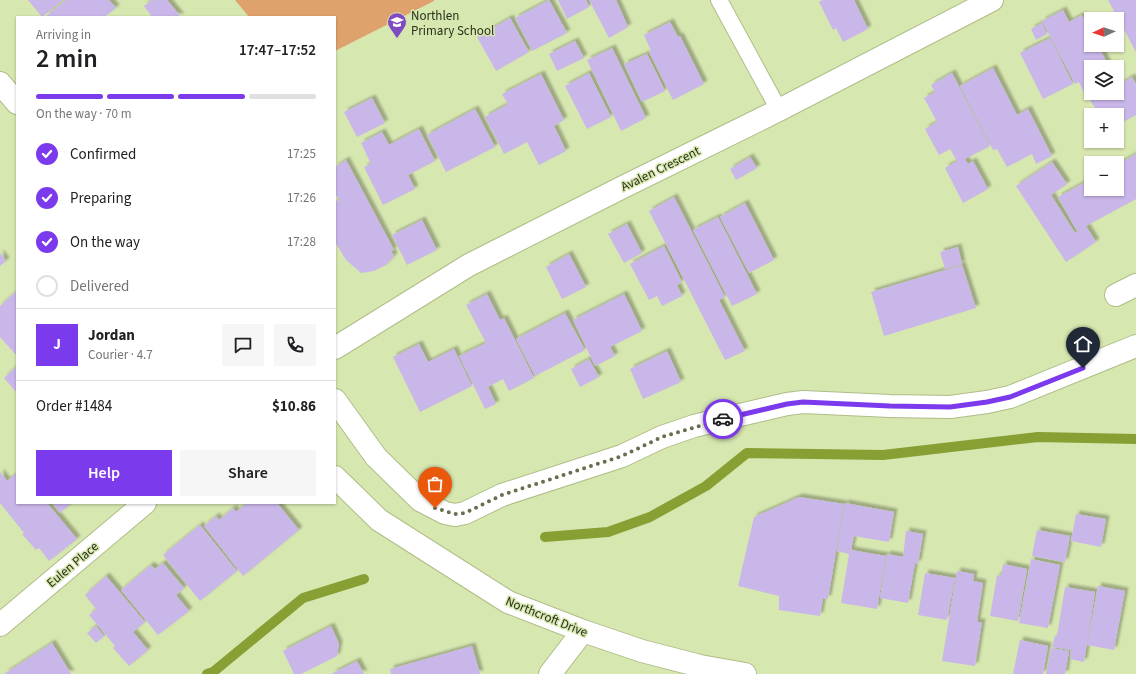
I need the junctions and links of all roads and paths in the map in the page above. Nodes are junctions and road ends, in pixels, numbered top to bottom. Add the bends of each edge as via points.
1 (719, 0) edge
2 (992, 0) edge
3 (0, 83) edge
4 (16, 102) edge
5 (779, 110) junction
6 (1136, 285) edge
7 (1116, 296) dead end
8 (1136, 346) edge
9 (336, 347) edge
10 (336, 401) edge
11 (336, 478) edge
12 (144, 504) edge
13 (0, 625) edge
14 (583, 631) junction
15 (550, 674) edge
16 (745, 674) edge

1 - 5 lane
2 - 5 street, Avalen Crescent
3 - 4 street
5 - 9 street, Avalen Crescent via 469,265
6 - 7 street
8 - 10 street via 1010,397 987,402 950,407 803,402 694,426 662,437 622,456 502,495 465,513 455,514 445,513 420,500 376,457
11 - 14 street, Northcroft Drive via 379,520 508,602
12 - 13 street, Eulen Place
14 - 15 street
14 - 16 street, Northcroft Drive via 642,651

